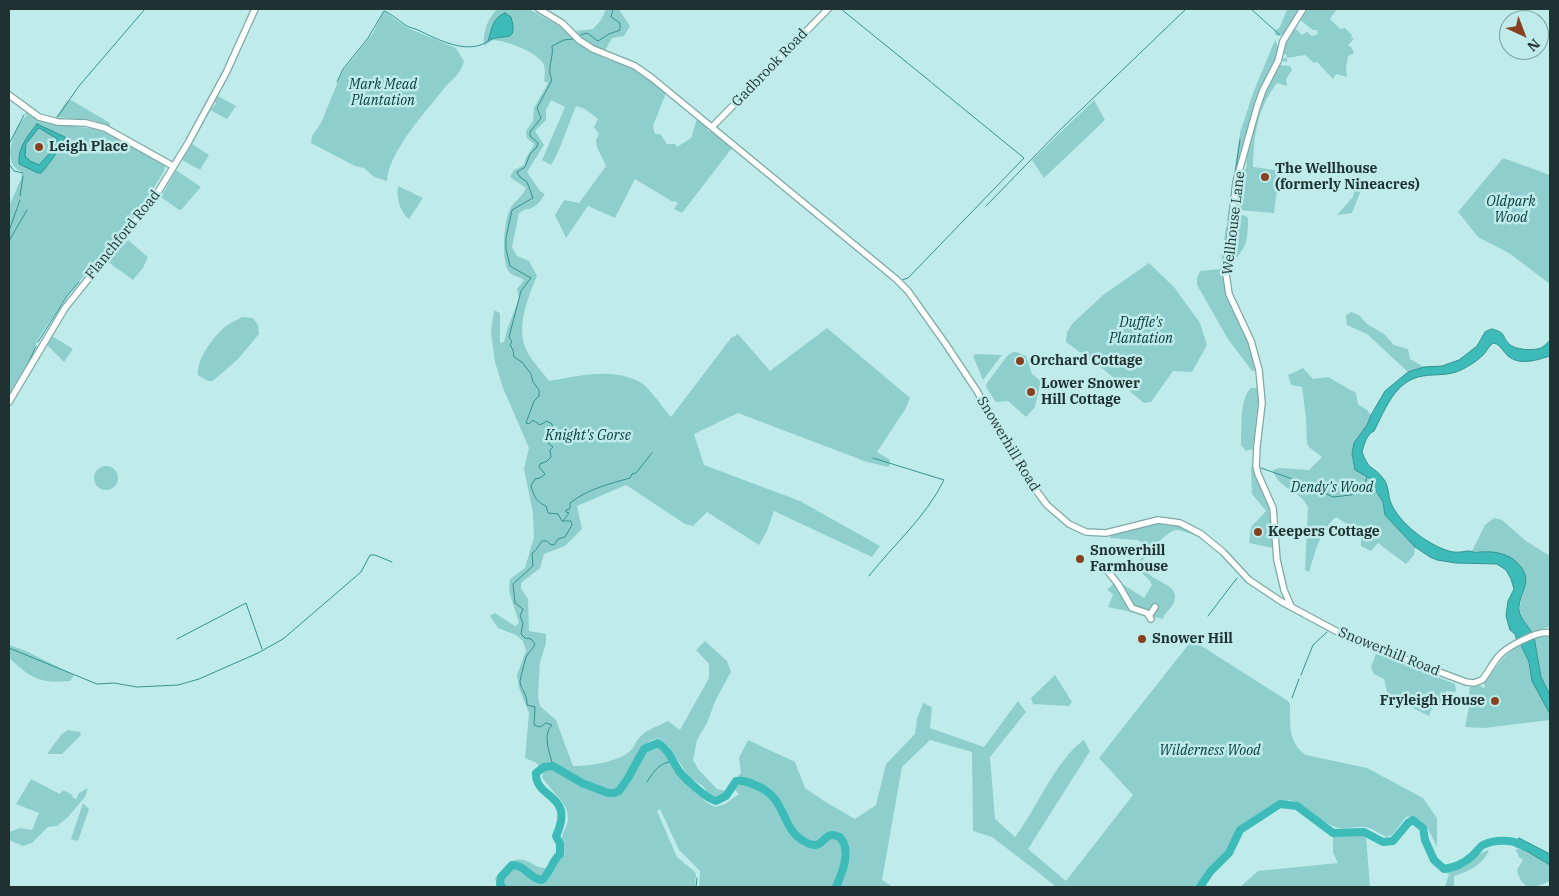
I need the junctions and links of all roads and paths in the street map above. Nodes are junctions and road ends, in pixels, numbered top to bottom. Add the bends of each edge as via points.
1 (255, 9) edge
2 (539, 9) edge
3 (828, 9) edge
4 (1303, 9) edge
5 (9, 95) edge
6 (712, 127) junction
7 (173, 166) junction
8 (9, 402) edge
9 (1106, 569) dead end
10 (1284, 590) junction
11 (1275, 598) junction
12 (1290, 606) junction
13 (1155, 607) dead end
14 (1550, 633) edge

1 - 7 street, Flanchford Road via 226,73
2 - 6 street, Snowerhill Road via 593,49 642,70
3 - 6 street, Gadbrook Road
4 - 10 street, Wellhouse Lane via 1283,40 1278,61 1257,107 1236,182 1226,274 1229,294 1251,341 1259,370 1262,403 1256,466 1273,508
5 - 7 street via 40,117 105,128
6 - 11 street, Snowerhill Road via 908,292 972,383 1021,470 1055,513 1077,528 1097,533 1114,532 1158,520 1180,524 1201,534 1249,580
7 - 8 street, Flanchford Road via 149,205 65,308
9 - 13 street via 1132,608 1150,617
10 - 11 street
10 - 12 street, Wellhouse Lane
11 - 12 street, Snowerhill Road
12 - 14 street, Snowerhill Road via 1350,638 1474,683 1482,680 1498,656 1536,634

